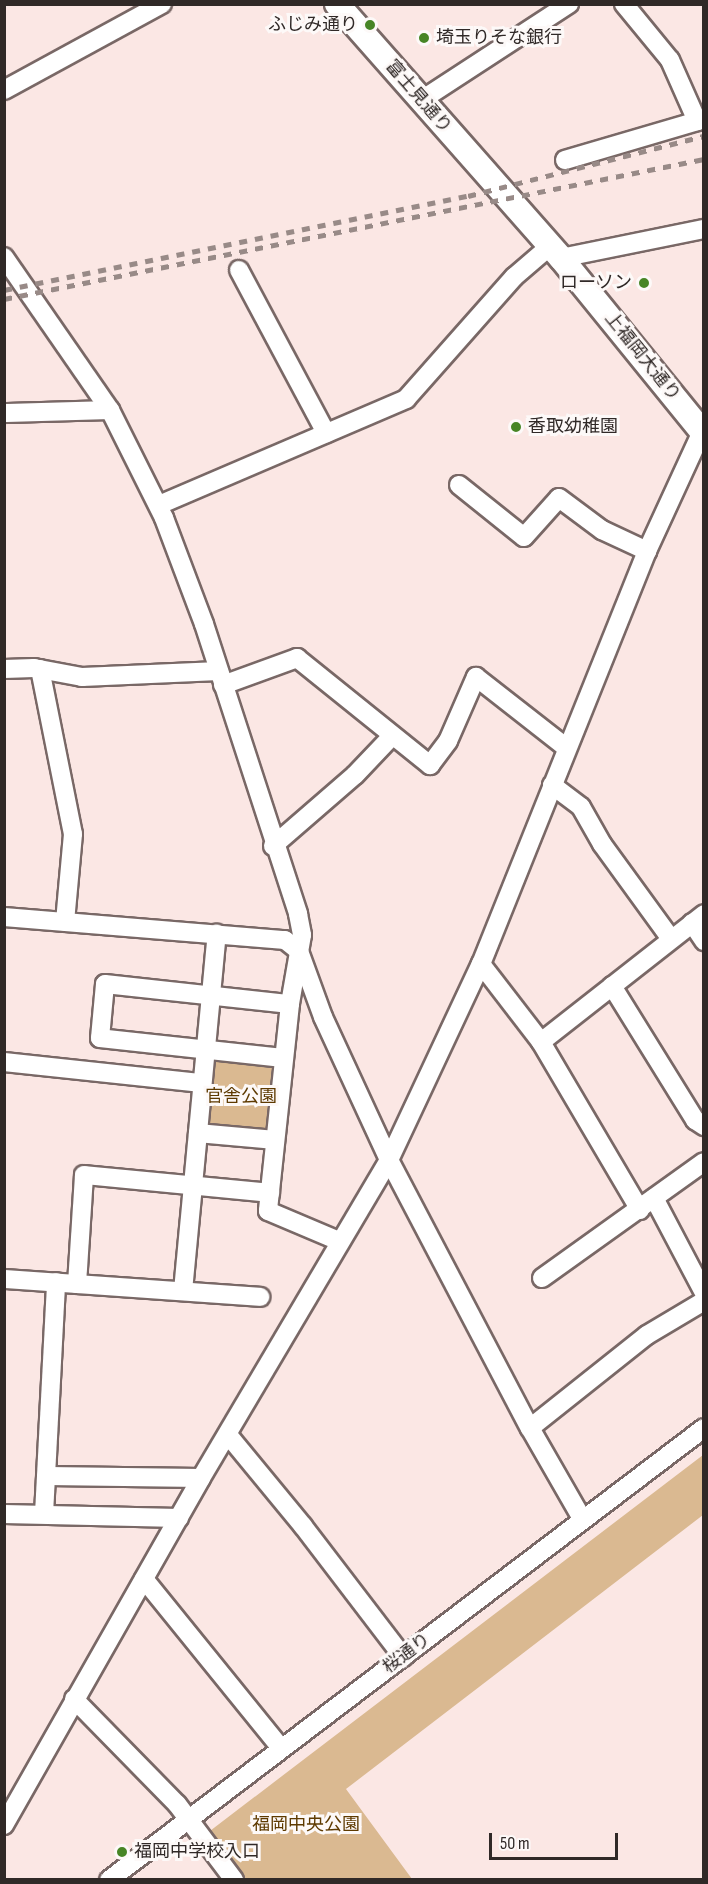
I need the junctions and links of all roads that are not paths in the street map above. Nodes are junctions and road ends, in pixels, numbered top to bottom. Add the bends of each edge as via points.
1 (162, 4) edge
2 (337, 4) edge
3 (569, 4) edge
4 (624, 4) edge
5 (4, 90) edge
6 (420, 101) junction
7 (700, 120) edge
8 (565, 160) dead end
9 (504, 194) joint
10 (704, 229) edge
11 (555, 252) junction
12 (4, 257) edge
13 (239, 270) dead end
14 (110, 410) junction
15 (4, 413) edge
16 (703, 431) edge
17 (326, 433) junction
18 (459, 484) dead end
19 (159, 505) junction
20 (647, 551) junction
21 (4, 669) edge
22 (40, 669) junction
23 (221, 678) junction
24 (392, 736) junction
25 (567, 748) junction
26 (552, 785) junction
27 (273, 846) junction
28 (4, 918) edge
29 (698, 918) edge
30 (64, 922) junction
31 (217, 934) junction
32 (671, 939) junction
33 (704, 941) edge
34 (299, 951) junction
35 (482, 964) junction
36 (612, 986) junction
37 (211, 995) junction
38 (290, 1004) junction
39 (541, 1042) junction
40 (206, 1050) junction
41 (283, 1058) junction
42 (4, 1062) edge
43 (202, 1083) junction
44 (704, 1126) edge
45 (198, 1133) junction
46 (275, 1140) junction
47 (389, 1160) junction
48 (704, 1162) edge
49 (192, 1187) junction
50 (270, 1193) junction
51 (647, 1204) junction
52 (339, 1241) junction
53 (542, 1278) dead end
54 (4, 1279) edge
55 (56, 1282) junction
56 (77, 1284) junction
57 (183, 1291) junction
58 (704, 1293) edge
59 (260, 1297) dead end
60 (704, 1301) edge
61 (530, 1428) junction
62 (704, 1428) edge
63 (228, 1435) junction
64 (47, 1476) junction
65 (201, 1478) junction
66 (4, 1514) edge
67 (44, 1514) junction
68 (179, 1518) junction
69 (583, 1520) junction
70 (144, 1580) junction
71 (403, 1657) junction
72 (74, 1700) junction
73 (281, 1749) junction
74 (189, 1821) junction
75 (4, 1826) edge
76 (110, 1880) edge
77 (234, 1880) edge

1 - 5 street
2 - 6 main road, 富士見通り
3 - 6 street
4 - 7 street via 670,60
6 - 9 main road, 富士見通り
7 - 8 street
9 - 11 main road, 上福岡大通り
10 - 11 street
11 - 16 main road, 上福岡大通り
11 - 17 street via 514,277 406,399
12 - 14 street
13 - 17 street
14 - 15 street
14 - 19 street
16 - 20 street
17 - 19 street
18 - 20 street via 524,537 559,498 602,530
19 - 23 street
20 - 25 street
21 - 22 street
22 - 23 street via 82,677
22 - 30 street via 73,834
23 - 24 street via 297,658
23 - 27 street
24 - 25 street via 430,765 448,741 476,676
24 - 27 street via 355,775
25 - 26 street
26 - 32 street via 581,807 602,844
26 - 35 street
27 - 34 street via 298,914 302,935
28 - 30 street
29 - 32 street
29 - 33 street
30 - 31 street
31 - 34 street via 285,940
31 - 37 street
32 - 36 street
34 - 38 street
34 - 47 street via 344,1064
35 - 39 street
35 - 47 street
36 - 39 street
36 - 44 street via 695,1120
37 - 38 street
37 - 40 street
37 - 40 street via 105,984 100,1038
38 - 41 street
39 - 51 street
40 - 41 street
40 - 43 street
41 - 46 street
42 - 43 street
43 - 45 street
45 - 46 street
45 - 49 street
46 - 50 street
47 - 52 street
47 - 61 street
48 - 51 street
49 - 50 street
49 - 56 street via 84,1175
49 - 57 street
50 - 52 street via 268,1211
51 - 53 street
51 - 58 street
52 - 63 street
54 - 55 street
55 - 56 street
55 - 64 street
56 - 57 street
57 - 59 street
60 - 61 street via 647,1335
61 - 69 street
62 - 69 street, 桜通り
63 - 65 street
63 - 71 street
64 - 65 street
64 - 67 street
65 - 68 street
66 - 67 street
67 - 68 street
68 - 70 street
69 - 71 street, 桜通り
70 - 72 street
70 - 73 street
71 - 73 street, 桜通り
72 - 74 street
72 - 75 street
73 - 74 street, 桜通り
74 - 76 street, 桜通り
74 - 77 street

